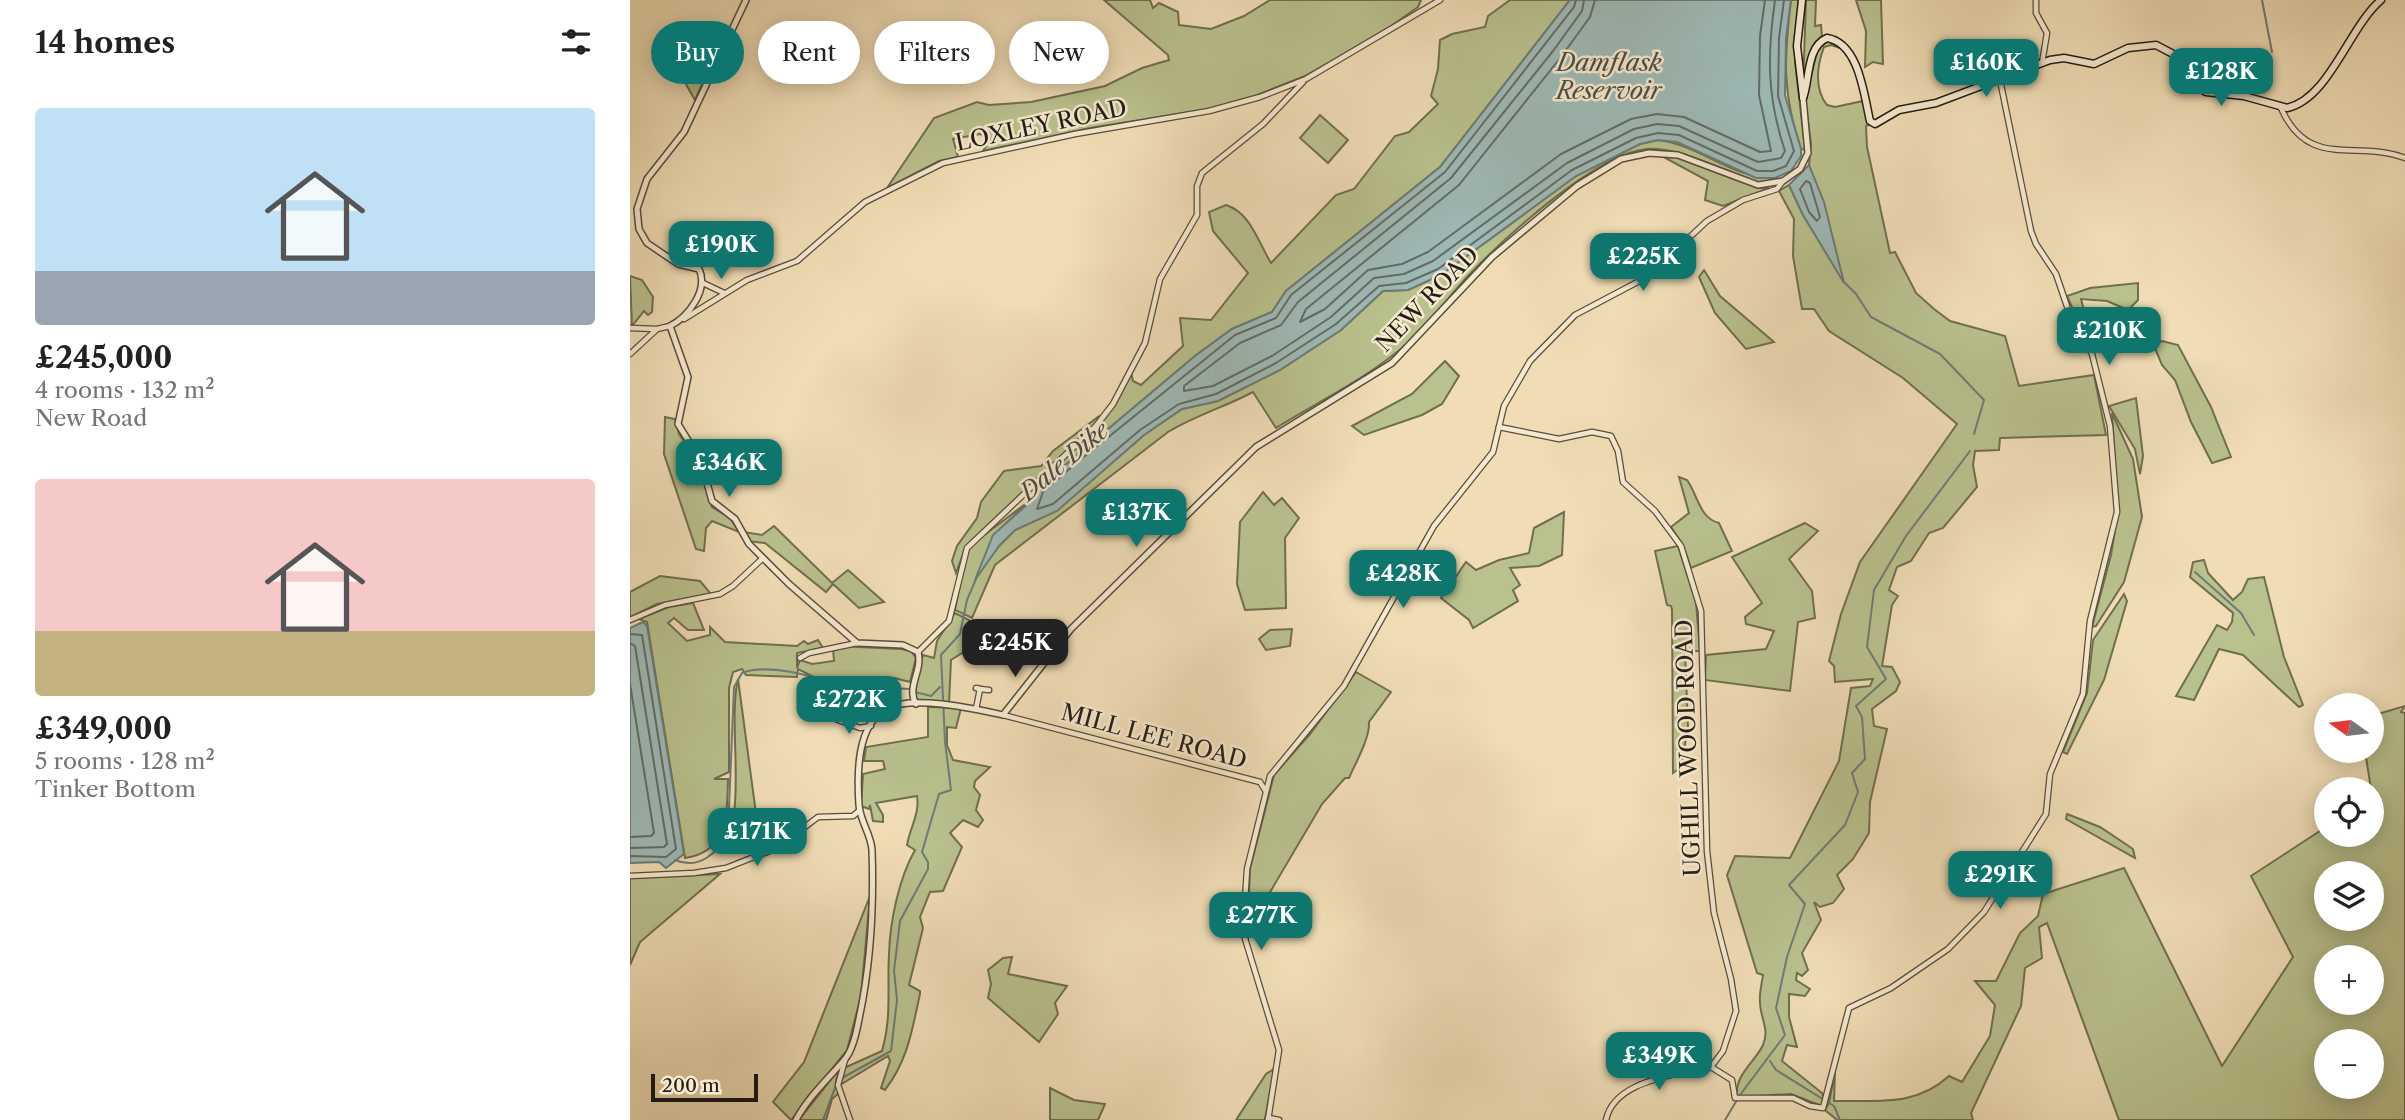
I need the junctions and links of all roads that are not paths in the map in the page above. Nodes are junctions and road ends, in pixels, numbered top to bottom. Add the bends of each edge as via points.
1 (746, 0) edge
2 (1428, 0) edge
3 (1440, 0) edge
4 (1802, 0) edge
5 (2036, 0) edge
6 (2381, 0) edge
7 (1423, 9) junction
8 (2042, 63) junction
9 (1306, 79) junction
10 (2000, 80) junction
11 (1803, 99) junction
12 (2281, 108) junction
13 (2405, 158) edge
14 (1783, 181) junction
15 (703, 283) junction
16 (724, 293) junction
17 (684, 319) junction
18 (670, 326) junction
19 (630, 328) edge
20 (657, 329) junction
21 (630, 354) edge
22 (1499, 428) junction
23 (764, 557) junction
24 (630, 620) edge
25 (857, 643) junction
26 (918, 652) junction
27 (800, 658) dead end
28 (989, 690) dead end
29 (911, 694) junction
30 (898, 704) junction
31 (916, 704) junction
32 (976, 709) junction
33 (1003, 715) junction
34 (830, 717) dead end
35 (871, 726) junction
36 (860, 728) junction
37 (863, 738) junction
38 (1269, 778) junction
39 (1261, 782) junction
40 (1266, 791) junction
41 (860, 810) junction
42 (853, 816) junction
43 (863, 820) junction
44 (630, 876) edge
45 (845, 1059) junction
46 (1711, 1067) junction
47 (1268, 1119) edge
48 (796, 1120) edge
49 (850, 1120) edge
50 (1279, 1120) edge
51 (1606, 1120) edge

1 - 15 street via 684,132 646,179 637,209 639,229 648,243 678,264 699,269
2 - 7 street
3 - 7 street, LOXLEY ROAD
4 - 11 main road via 1797,46
5 - 8 street via 2036,13 2047,33
6 - 12 main road via 2316,90 2296,106
7 - 9 street, LOXLEY ROAD
8 - 10 main road
8 - 12 main road via 2061,58 2085,65 2100,63 2134,46 2150,44 2169,50 2206,92 2249,97
9 - 16 street, LOXLEY ROAD via 1220,109 943,163 865,202 797,261
9 - 26 street via 1269,118 1209,165 1197,186 1197,215 1160,279 1145,343 1113,404 1096,426 967,548 949,621
10 - 11 main road via 1937,103 1899,110 1874,124 1851,57 1839,42 1827,38 1814,52
10 - 46 street via 2031,230 2092,354 2110,426 2117,512 2090,621 2082,694 2050,774 2046,814 1984,912 1948,949 1891,988 1849,1008 1823,1108 1793,1098 1738,1099 1732,1080
11 - 14 street via 1808,153 1800,169
12 - 13 street via 2300,137 2314,145 2343,151 2381,150
14 - 22 street via 1777,189 1721,211 1647,277 1576,315 1530,361 1504,407
14 - 33 street, NEW ROAD via 1758,185 1678,155 1649,153 1621,159 1577,186 1484,265 1392,363 1256,447 1071,629
15 - 16 street
15 - 17 street
16 - 17 street, LOXLEY ROAD
17 - 18 street, LOXLEY ROAD
18 - 20 street
18 - 23 street via 688,377 678,424 701,461 712,501 735,519 745,540
19 - 20 street
20 - 21 street
22 - 38 street via 1493,452 1442,514 1344,686
22 - 46 street, UGHILL WOOD ROAD via 1559,439 1592,432 1611,436 1623,482 1670,529 1692,577 1703,630 1707,851 1714,913 1736,1011 1726,1046
23 - 24 street via 720,594 665,605
23 - 25 street
25 - 26 street via 903,645
25 - 27 street
26 - 29 street
28 - 32 street via 978,689
29 - 30 street
29 - 31 street
30 - 31 street, MILL LEE ROAD
30 - 35 street via 882,712
31 - 32 street, MILL LEE ROAD
32 - 33 street, MILL LEE ROAD
33 - 39 street, MILL LEE ROAD
34 - 36 street
35 - 36 street
35 - 37 street
36 - 37 street
37 - 41 street
38 - 39 street, MILL LEE ROAD
38 - 40 street
39 - 40 street, MILL LEE ROAD
40 - 47 street via 1247,869 1243,932 1279,1050
41 - 42 street
41 - 43 street
42 - 43 street
42 - 44 street via 818,817 777,848 726,868
43 - 45 street via 871,839 874,908 861,1008
45 - 48 street
45 - 49 street via 838,1083
46 - 51 street via 1637,1087 1610,1109
47 - 50 street

